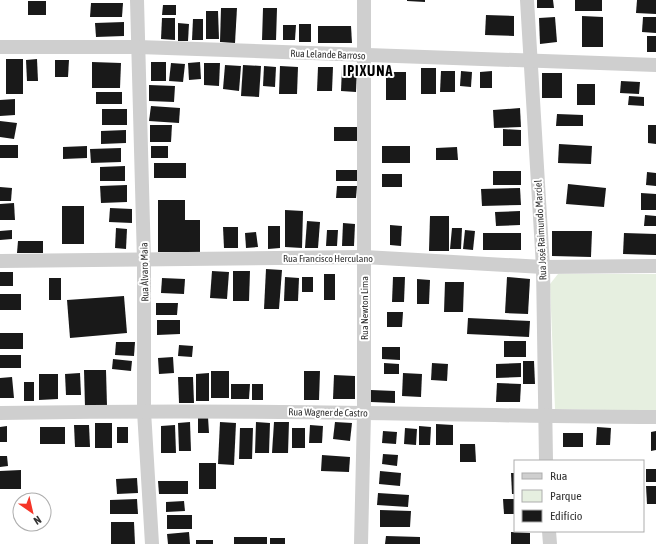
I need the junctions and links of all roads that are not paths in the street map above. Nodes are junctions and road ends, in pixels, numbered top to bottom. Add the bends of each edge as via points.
1 (137, 0) edge
2 (364, 0) edge
3 (527, 0) edge
4 (0, 47) edge
5 (138, 47) junction
6 (365, 55) junction
7 (530, 60) junction
8 (656, 65) edge
9 (364, 257) junction
10 (0, 261) edge
11 (144, 261) junction
12 (656, 266) edge
13 (543, 267) junction
14 (144, 411) junction
15 (0, 413) edge
16 (364, 413) junction
17 (544, 417) junction
18 (656, 417) edge
19 (546, 460) edge
20 (549, 532) edge
21 (152, 544) edge
22 (361, 544) edge
23 (550, 544) edge

1 - 5 street, Rua Álvaro Maia
2 - 6 street, Rua Newton Lima
3 - 7 street, Rua José Raimundo Marciel
4 - 5 street, Rua Lelande Barroso
5 - 6 street, Rua Lelande Barroso
5 - 11 street, Rua Álvaro Maia
6 - 7 street, Rua Lelande Barroso
6 - 9 street, Rua Newton Lima
7 - 8 street, Rua Lelande Barroso
7 - 13 street, Rua José Raimundo Marciel
9 - 11 street, Rua Francisco Herculano
9 - 13 street, Rua Francisco Herculano
9 - 16 street, Rua Newton Lima
10 - 11 street, Rua Francisco Herculano
11 - 14 street, Rua Álvaro Maia
12 - 13 street, Rua Francisco Herculano
13 - 17 street, Rua José Raimundo Marciel
14 - 15 street, Rua Wagner de Castro
14 - 16 street, Rua Wagner de Castro
14 - 21 street, Rua Álvaro Maia
16 - 17 street, Rua Wagner de Castro
16 - 22 street, Rua Newton Lima
17 - 18 street, Rua Wagner de Castro
17 - 19 street, Rua José Raimundo Marciel
20 - 23 street

